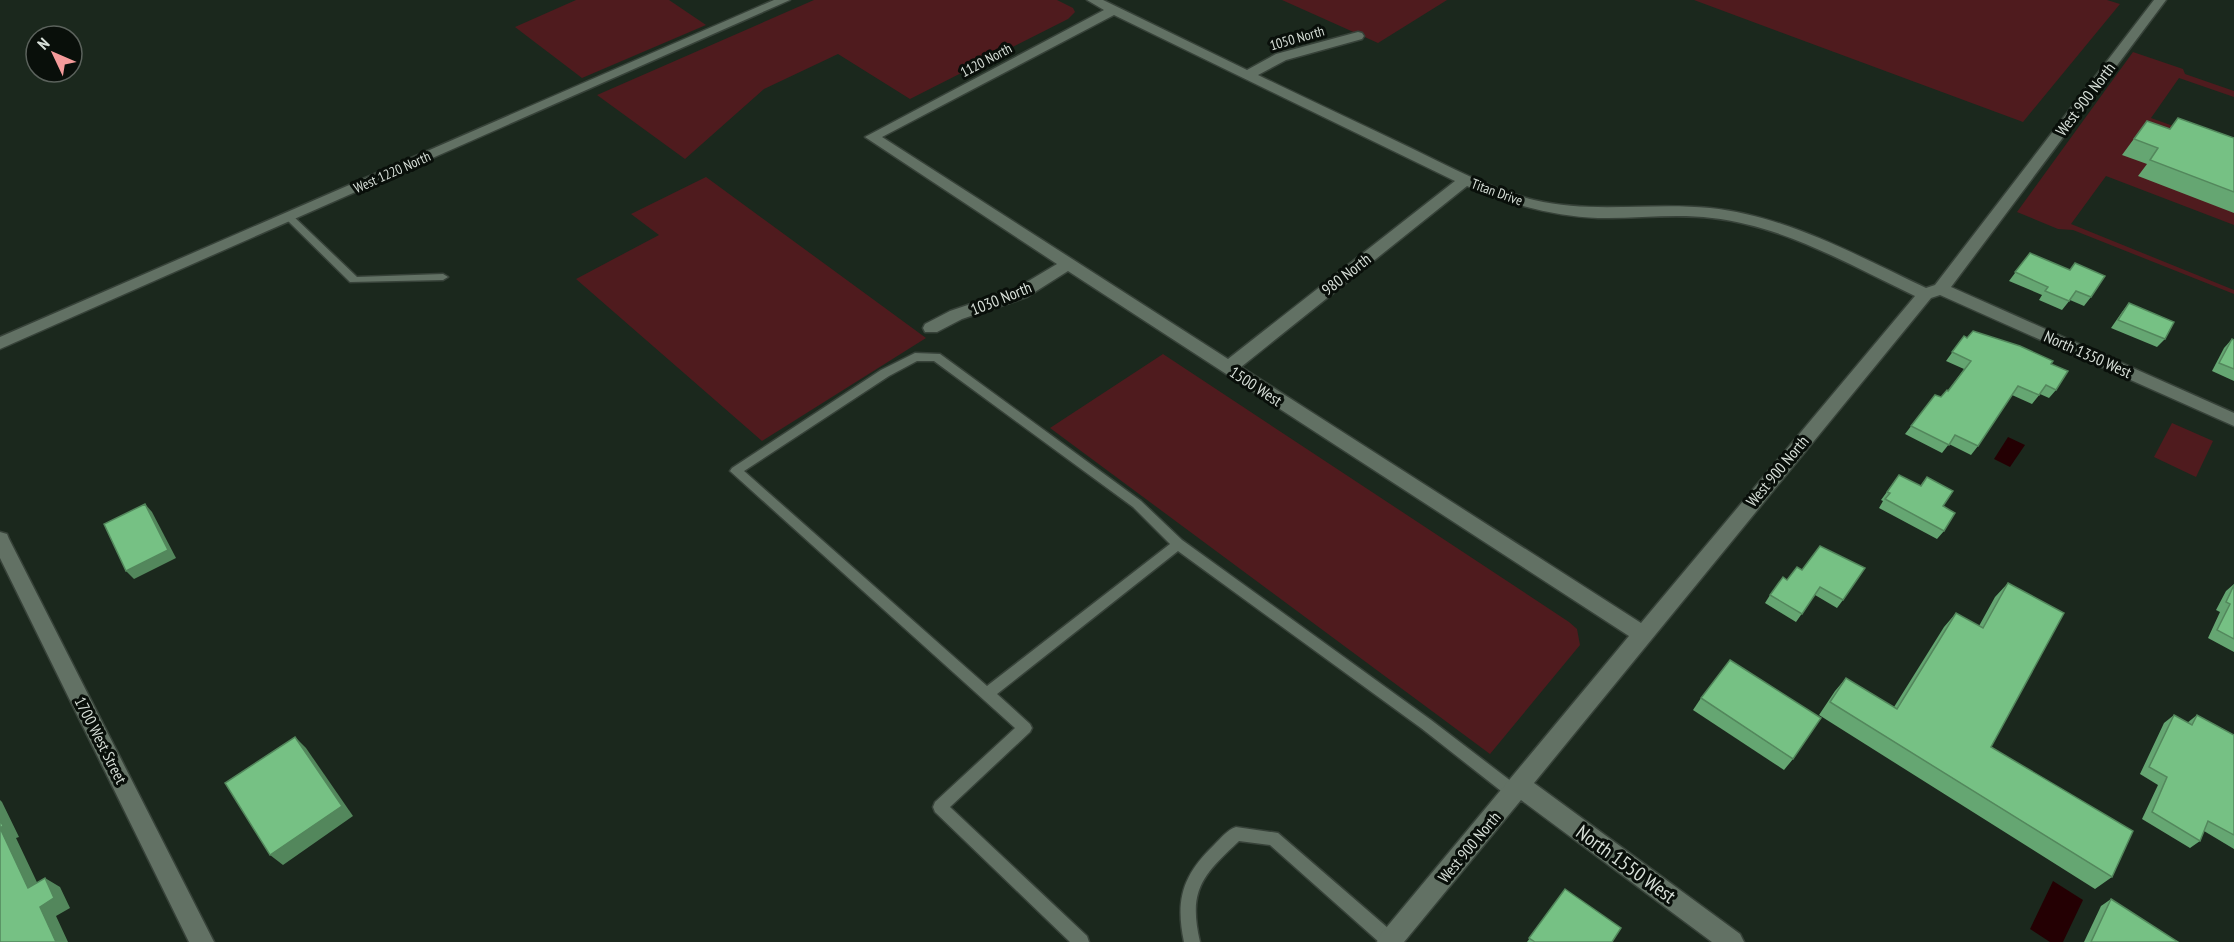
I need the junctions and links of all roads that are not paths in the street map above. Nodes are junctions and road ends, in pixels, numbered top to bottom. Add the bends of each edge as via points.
1 (1093, 0) edge
2 (2160, 0) edge
3 (779, 1) edge
4 (1113, 10) junction
5 (1358, 36) dead end
6 (1247, 75) junction
7 (872, 137) joint
8 (1466, 180) junction
9 (289, 217) junction
10 (1068, 264) junction
11 (443, 277) dead end
12 (1933, 291) junction
13 (931, 327) dead end
14 (0, 343) edge
15 (1228, 368) junction
16 (2234, 420) edge
17 (0, 539) edge
18 (1178, 544) junction
19 (1642, 634) junction
20 (987, 694) junction
21 (1517, 790) junction
22 (1390, 941) edge
23 (202, 942) edge
24 (1081, 942) edge
25 (1192, 942) edge
26 (1732, 942) edge

1 - 4 street, Titan Drive
2 - 12 street, West 900 North
3 - 9 street, West 1220 North
4 - 6 street, Titan Drive
4 - 7 street, 1120 North
5 - 6 street, 1050 North via 1281,57
6 - 8 street, Titan Drive
7 - 10 street, 1500 West
8 - 12 street, Titan Drive via 1512,199 1567,211 1713,213 1750,220
8 - 15 street, 980 North
9 - 11 lane via 354,280
9 - 14 street, West 1220 North
10 - 13 street, 1030 North via 1021,293
10 - 15 street, 1500 West
12 - 16 street, North 1350 West
12 - 19 street, West 900 North
15 - 19 street, 1500 West
17 - 23 street, 1700 West Street
18 - 20 lane
18 - 20 lane via 1137,504 936,357 915,357 885,373 736,471
18 - 21 lane
19 - 21 street, West 900 North
20 - 24 lane via 1025,728 940,807
21 - 22 street, West 900 North
21 - 26 street, North 1550 West
22 - 25 lane via 1273,838 1236,834 1202,867 1185,902

